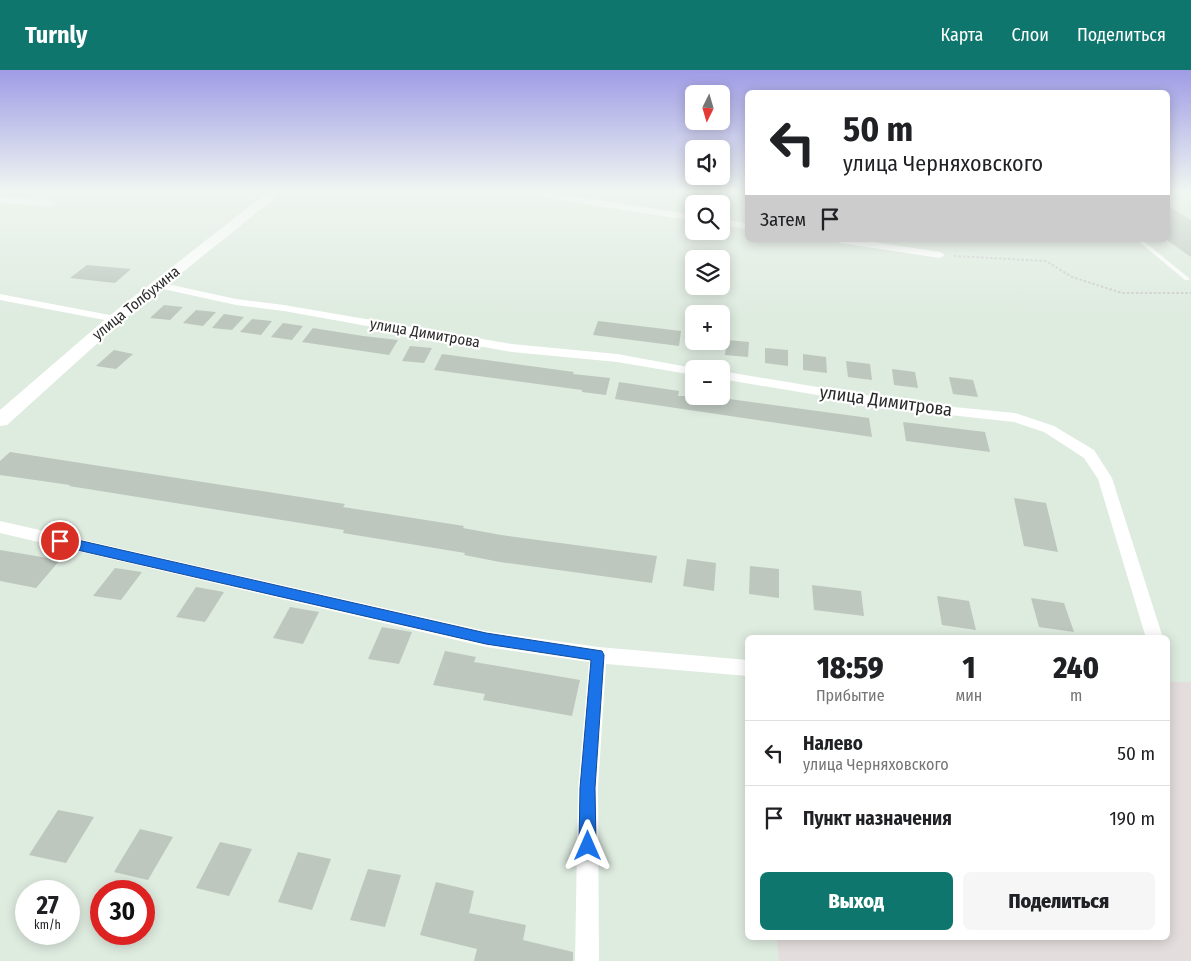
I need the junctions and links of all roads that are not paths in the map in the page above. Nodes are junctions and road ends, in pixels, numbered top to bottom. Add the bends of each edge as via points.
1 (223, 234) edge
2 (853, 242) edge
3 (1141, 242) edge
4 (940, 255) road end
5 (1187, 279) dead end
6 (158, 285) junction
7 (0, 297) edge
8 (115, 319) junction
9 (685, 369) edge
10 (730, 377) edge
11 (0, 420) edge
12 (0, 527) edge
13 (1154, 635) edge
14 (598, 655) junction
15 (745, 668) edge
16 (587, 961) edge

1 - 6 street, улица Толбухина
2 - 4 street
3 - 5 lane
6 - 8 street, улица Толбухина
6 - 9 street, улица Димитрова via 236,302 512,348 617,358
7 - 8 street
8 - 11 street, улица Толбухина
10 - 13 street, улица Димитрова via 912,407 1015,418 1049,429 1089,454 1105,478
12 - 14 street via 486,638
14 - 15 street
14 - 16 street via 588,788

